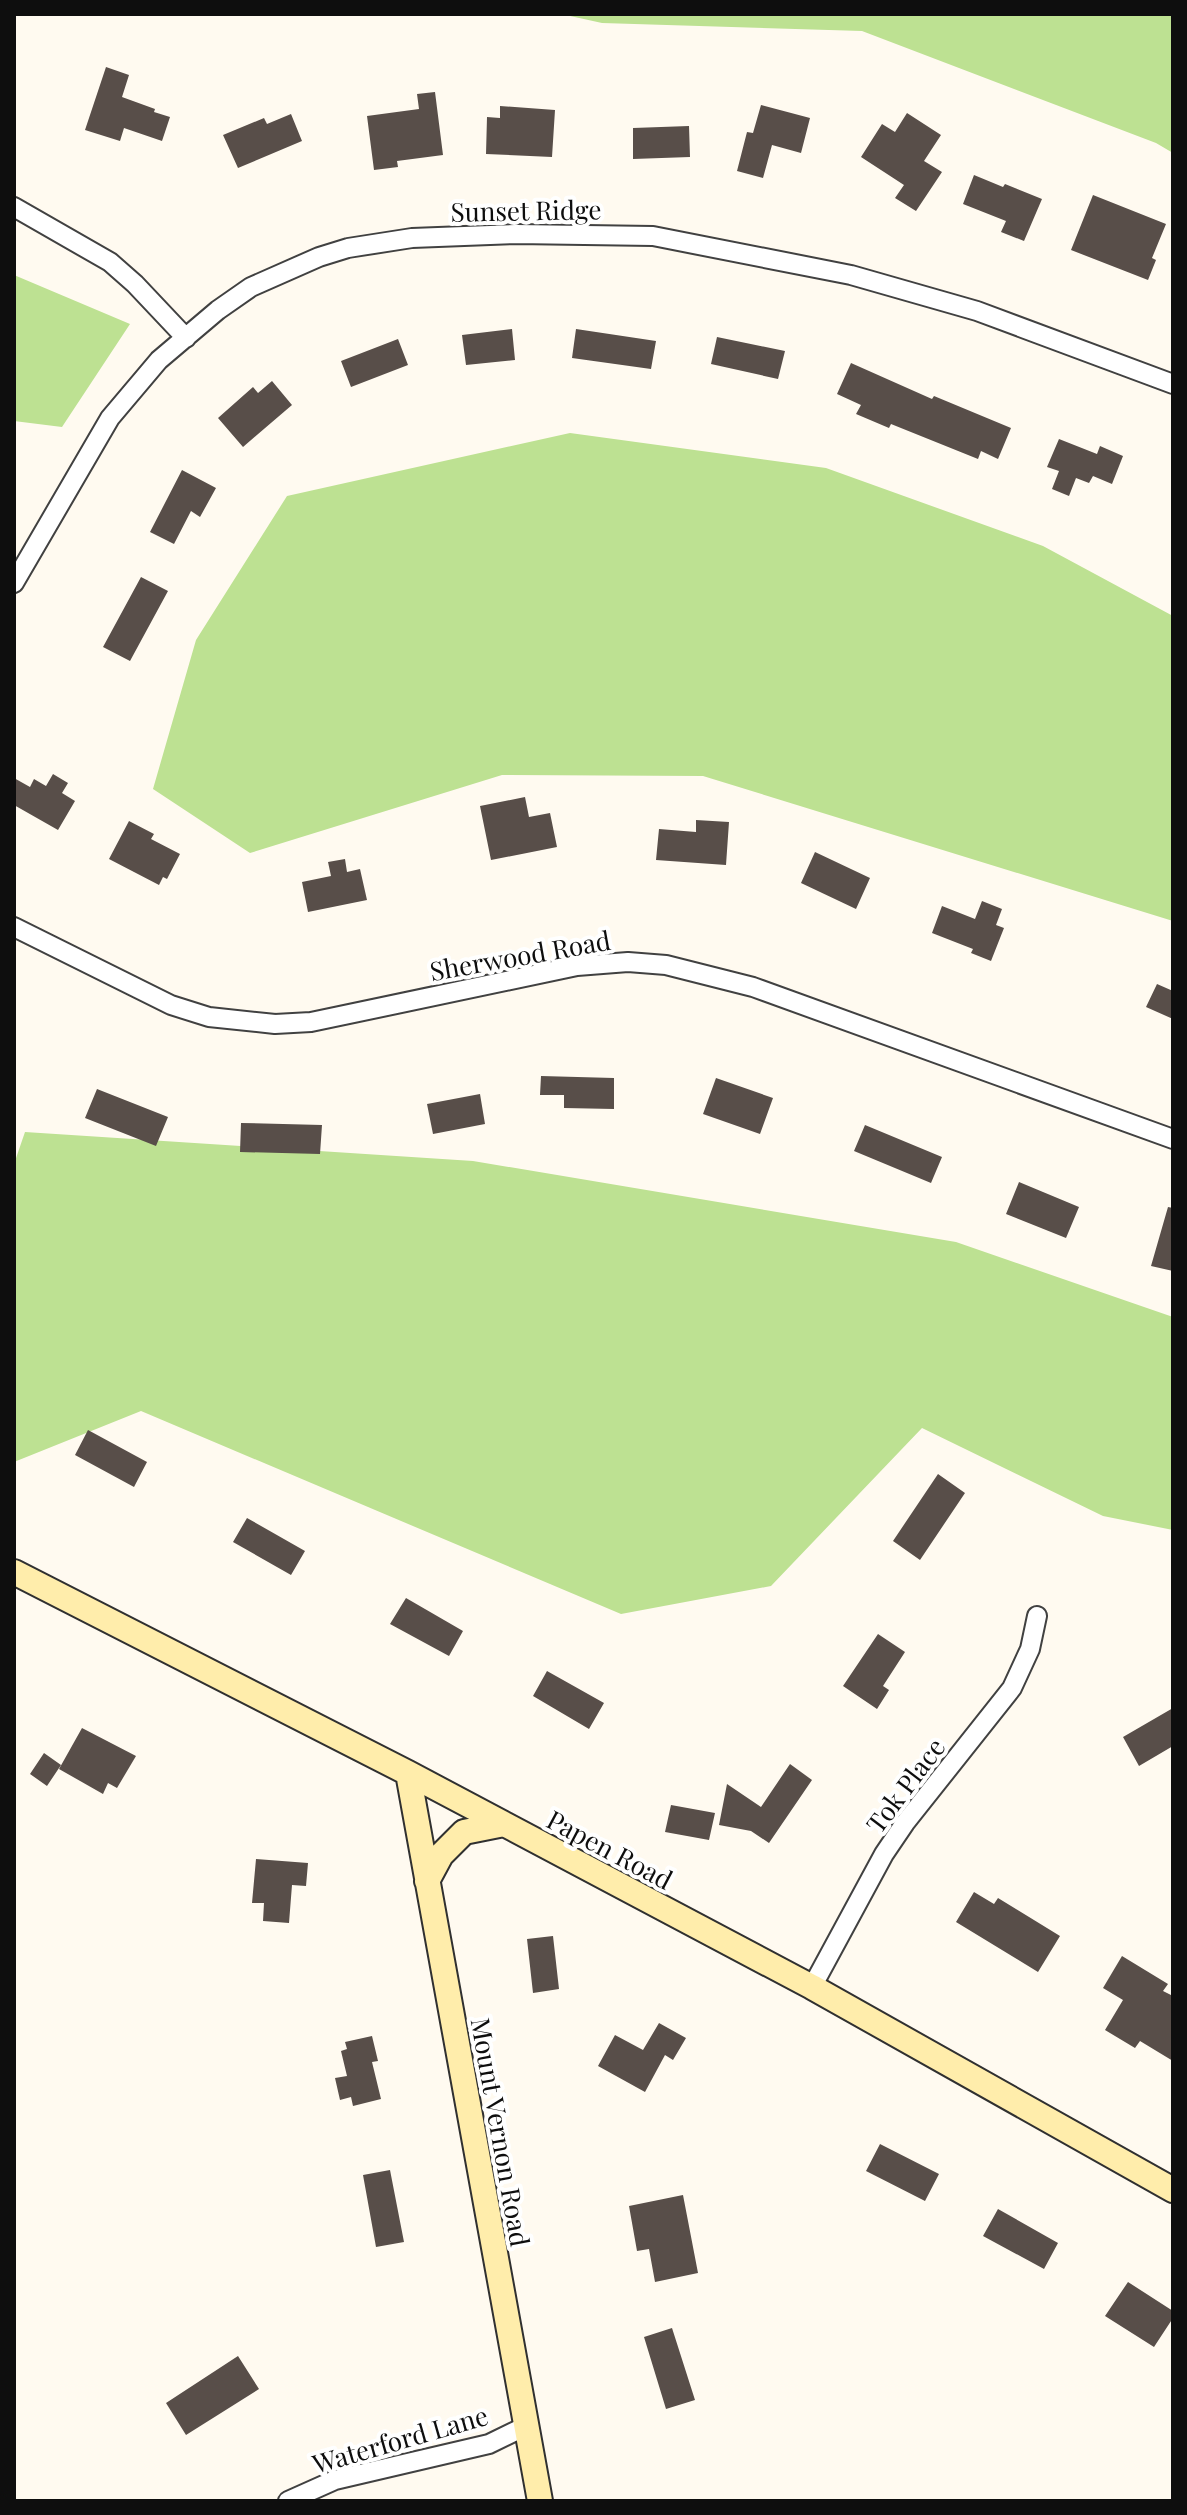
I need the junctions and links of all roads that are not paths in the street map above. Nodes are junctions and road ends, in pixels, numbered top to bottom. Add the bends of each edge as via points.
1 (14, 207) edge
2 (186, 338) junction
3 (1173, 384) edge
4 (14, 583) edge
5 (14, 927) edge
6 (1173, 1139) edge
7 (14, 1572) edge
8 (1037, 1616) dead end
9 (408, 1773) junction
10 (504, 1824) junction
11 (427, 1881) junction
12 (812, 1987) junction
13 (1173, 2190) edge
14 (526, 2426) junction
15 (288, 2501) edge
16 (540, 2501) edge

1 - 2 street via 110,262
2 - 3 street, Sunset Ridge via 251,287 348,248 516,234 653,236 851,275 977,311
2 - 4 street, Sunset Ridge via 159,360 110,418
5 - 6 street, Sherwood Road via 171,1005 209,1017 275,1024 311,1022 577,966 666,965 753,987
7 - 9 street, Papen Road
8 - 12 street, Tok Place via 1030,1649 1012,1688 898,1833
9 - 10 street, Papen Road
9 - 11 street, Mount Vernon Road
10 - 11 street via 464,1832 441,1855
10 - 12 street, Papen Road
11 - 14 street, Mount Vernon Road
12 - 13 street, Papen Road
14 - 15 street, Waterford Lane via 489,2444 335,2480
14 - 16 street, Mount Vernon Road

